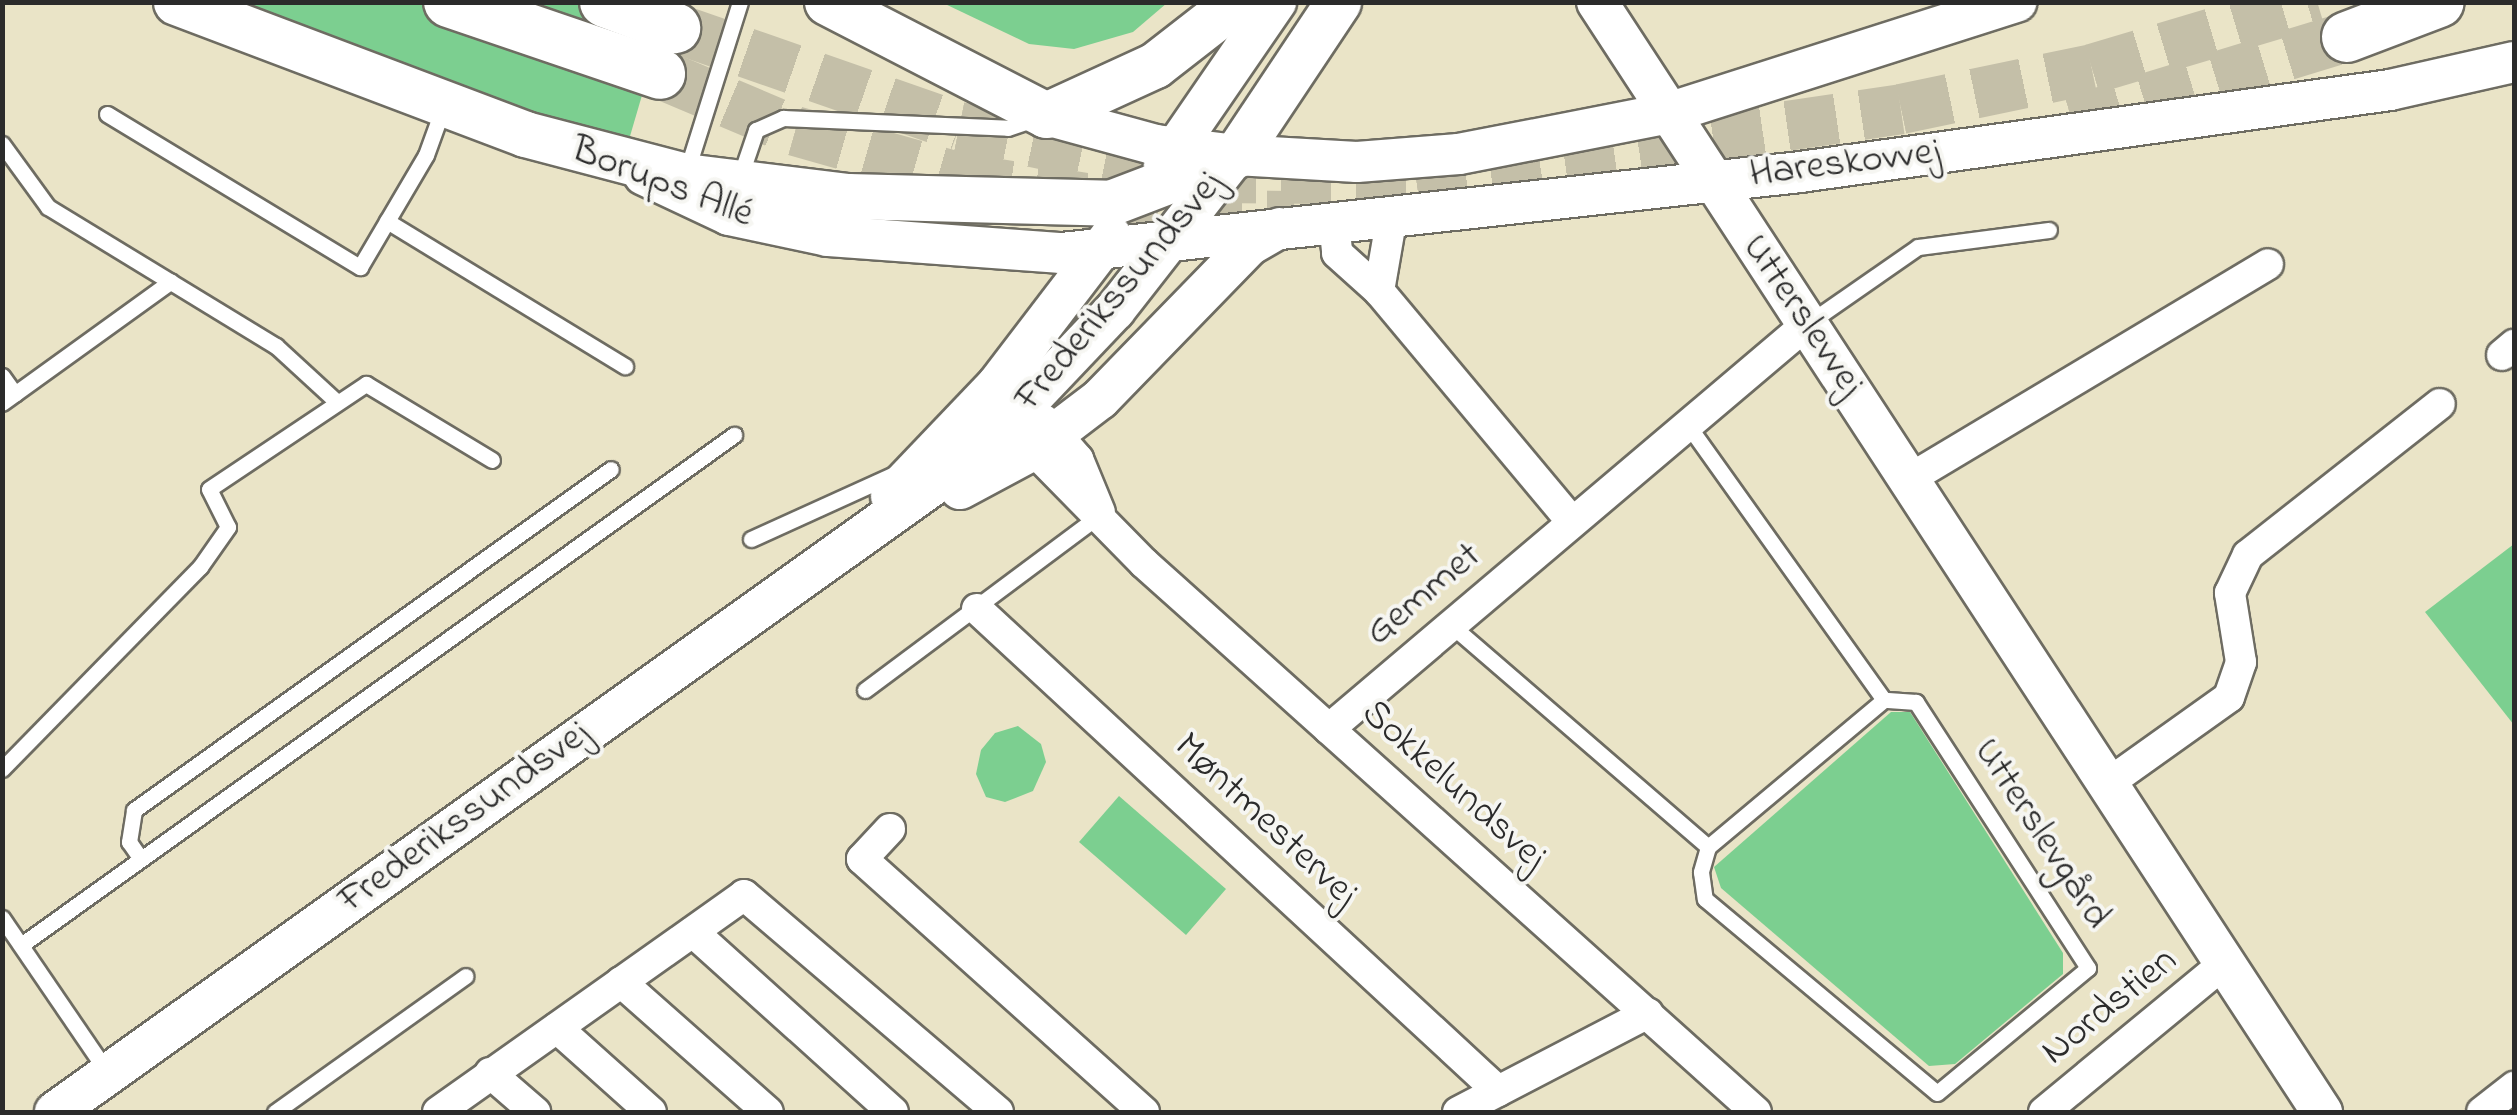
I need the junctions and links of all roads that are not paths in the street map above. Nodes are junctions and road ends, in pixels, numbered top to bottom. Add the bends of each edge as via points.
1 (176, 2) edge
2 (449, 2) edge
3 (605, 2) edge
4 (740, 2) edge
5 (826, 2) edge
6 (1236, 2) edge
7 (1276, 2) edge
8 (1338, 2) edge
9 (1597, 2) edge
10 (2018, 2) edge
11 (2439, 2) edge
12 (2346, 37) tunnel mouth
13 (2514, 62) edge
14 (444, 104) junction
15 (107, 114) dead end
16 (1665, 114) junction
17 (1046, 115) junction
18 (2, 144) edge
19 (1175, 149) junction
20 (1236, 155) junction
21 (1711, 181) junction
22 (682, 185) junction
23 (1142, 195) junction
24 (733, 199) junction
25 (1392, 216) junction
26 (388, 222) junction
27 (1334, 222) junction
28 (1282, 227) junction
29 (2050, 230) dead end
30 (1171, 240) junction
31 (1102, 248) junction
32 (2268, 264) dead end
33 (171, 282) junction
34 (1379, 291) junction
35 (1807, 324) junction
36 (625, 366) dead end
37 (2, 376) edge
38 (9, 399) edge
39 (338, 402) junction
40 (2440, 404) dead end
41 (1026, 405) junction
42 (1687, 424) junction
43 (734, 435) dead end
44 (1046, 441) junction
45 (492, 460) dead end
46 (916, 464) junction
47 (611, 469) dead end
48 (1911, 478) junction
49 (1101, 514) junction
50 (1572, 522) junction
51 (857, 538) junction
52 (750, 540) dead end
53 (978, 609) junction
54 (1451, 625) junction
55 (865, 690) dead end
56 (1884, 700) junction
57 (1329, 729) junction
58 (2, 770) edge
59 (2110, 782) junction
60 (890, 829) dead end
61 (1708, 846) junction
62 (141, 859) junction
63 (2, 918) edge
64 (693, 932) junction
65 (21, 945) junction
66 (2226, 962) junction
67 (466, 976) dead end
68 (621, 982) junction
69 (1648, 1013) junction
70 (556, 1028) junction
71 (108, 1073) junction
72 (490, 1073) junction
73 (2514, 1087) edge
74 (1498, 1092) junction
75 (56, 1107) edge
76 (275, 1112) edge
77 (438, 1112) edge
78 (535, 1112) edge
79 (651, 1112) edge
80 (768, 1112) edge
81 (893, 1112) edge
82 (998, 1112) edge
83 (1144, 1112) edge
84 (1458, 1112) edge
85 (1756, 1112) edge
86 (2044, 1112) edge
87 (2322, 1112) edge
88 (2482, 1112) edge

1 - 14 main road, Borups Allé
2 - 3 main road via 667,51
4 - 22 lane
5 - 17 main road
6 - 17 main road via 1155,65
7 - 19 street, Frederikssundsvej
8 - 20 main road, Frederikssundsvej
9 - 16 street, Utterslevvej
10 - 16 street, Hareskovvej
11 - 12 main road
13 - 21 street, Hareskovvej via 2390,90
14 - 22 main road, Borups Allé
14 - 26 lane via 426,156
15 - 26 lane via 360,267
16 - 20 street, Hareskovvej via 1459,154 1356,162
16 - 21 street, Utterslevvej
17 - 19 street
17 - 24 lane via 1008,128 783,118 756,130
18 - 33 lane via 48,207
19 - 20 street, Hareskovvej
19 - 23 street, Frederikssundsvej
20 - 23 main road, Borups Allé
20 - 30 street, Frederikssundsvej
21 - 25 street, Hareskovvej
21 - 35 street, Utterslevvej
22 - 24 main road, Borups Allé
23 - 24 main road, Borups Allé via 1110,203
23 - 31 street, Frederikssundsvej
24 - 31 street, Borups Allé via 828,236 991,252
25 - 27 street, Hareskovvej
25 - 34 street
26 - 36 lane
27 - 28 street, Hareskovvej
27 - 34 street via 1337,253
28 - 30 street, Hareskovvej
28 - 44 street via 1250,245 1128,374
29 - 35 lane via 1918,247
30 - 31 street, Borups Allé
30 - 41 street, Frederikssundsvej
31 - 46 street, Frederikssundsvej via 996,385
32 - 48 street
33 - 38 lane
33 - 39 lane via 276,346
34 - 50 street
35 - 42 street, Gemmet
35 - 48 street, Utterslevvej
37 - 38 lane
39 - 45 lane via 366,384
39 - 58 lane via 209,489 228,527 200,567
40 - 59 street via 2248,556 2230,593 2241,662 2229,697
41 - 44 street, Sokkelundsvej
41 - 51 street, Frederikssundsvej via 982,450
42 - 50 street, Gemmet
42 - 56 lane
43 - 62 lane
44 - 49 street, Sokkelundsvej
44 - 51 street
46 - 51 street, Frederikssundsvej
46 - 52 lane
47 - 62 lane via 134,810 129,842
48 - 59 street, Utterslevvej
49 - 53 lane
49 - 57 street, Sokkelundsvej via 1144,563
50 - 54 street, Gemmet
51 - 71 street, Frederikssundsvej
53 - 55 lane
53 - 74 street, Møntmestervej
54 - 57 street, Gemmet
54 - 61 lane
56 - 61 lane
56 - 61 lane, Utterslevgård via 1916,702 2088,968 1937,1093 1705,900 1701,872
57 - 69 street, Sokkelundsvej
59 - 66 street, Utterslevvej
60 - 83 street via 862,859
62 - 65 lane
63 - 65 lane
64 - 68 street
64 - 81 street
64 - 82 street via 744,895
65 - 71 lane
66 - 86 street, Nordstien
66 - 87 street, Utterslevvej
67 - 76 lane
68 - 70 street
68 - 80 street
69 - 74 street
69 - 85 street, Sokkelundsvej
70 - 72 street
70 - 79 street
71 - 75 street, Frederikssundsvej
72 - 77 street
72 - 78 street
73 - 88 street
74 - 84 street

